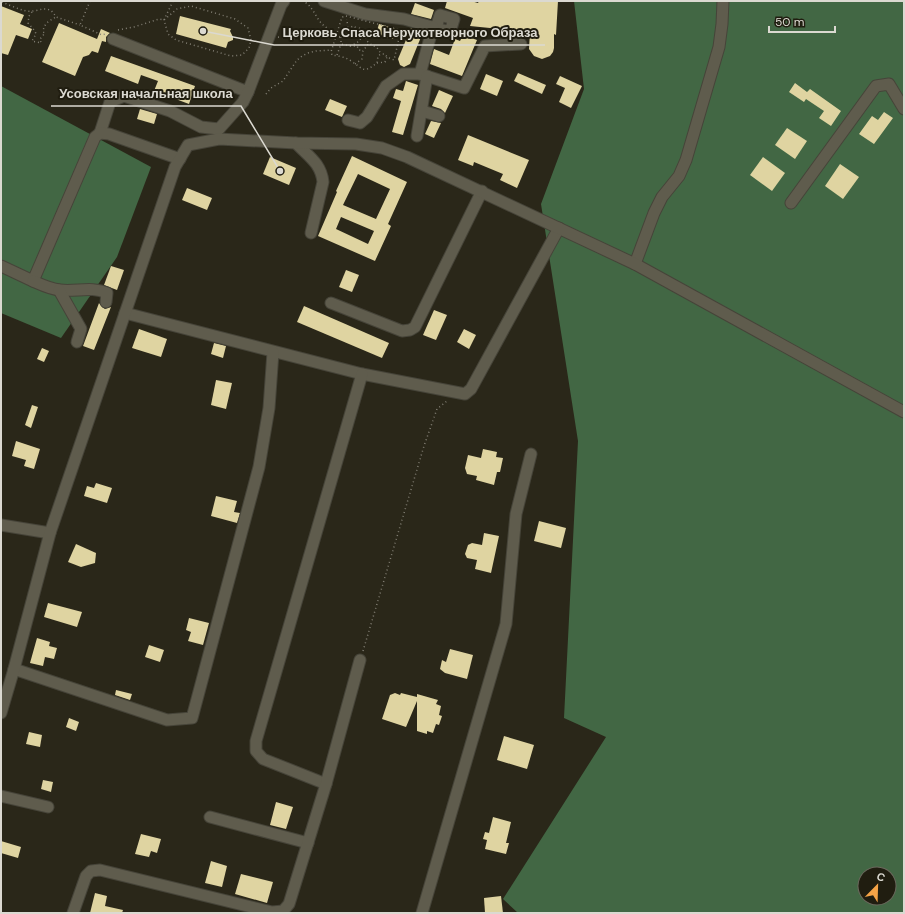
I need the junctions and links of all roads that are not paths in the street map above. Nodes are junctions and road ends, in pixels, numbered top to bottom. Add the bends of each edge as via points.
1 (284, 1) edge
2 (324, 1) edge
3 (723, 1) edge
4 (112, 34) road end
5 (521, 44) dead end
6 (423, 75) junction
7 (248, 92) junction
8 (904, 109) edge
9 (422, 111) junction
10 (439, 116) dead end
11 (348, 120) dead end
12 (100, 133) junction
13 (417, 136) dead end
14 (296, 143) junction
15 (180, 159) junction
16 (482, 191) junction
17 (791, 204) dead end
18 (559, 228) junction
19 (311, 233) dead end
20 (635, 264) junction
21 (1, 266) edge
22 (33, 280) junction
23 (59, 290) junction
24 (106, 302) dead end
25 (331, 303) dead end
26 (125, 312) junction
27 (77, 342) dead end
28 (273, 352) junction
29 (362, 374) junction
30 (904, 412) edge
31 (531, 454) dead end
32 (1, 525) edge
33 (50, 533) junction
34 (360, 660) road end
35 (14, 669) junction
36 (1, 713) edge
37 (326, 784) junction
38 (1, 796) edge
39 (48, 807) dead end
40 (210, 817) dead end
41 (308, 843) junction
42 (72, 913) edge
43 (422, 913) edge

1 - 7 street
2 - 6 street via 364,14 404,19 435,28
3 - 20 street via 719,47 686,160 679,176 662,197 654,213
4 - 7 street
5 - 6 street via 485,46 464,88
6 - 9 street
6 - 11 street via 403,74 386,86 367,117 360,123
7 - 12 street via 243,102 219,129 201,127 170,111 124,96 110,102
8 - 17 street via 889,84 876,86
9 - 10 street
9 - 13 street
12 - 15 street
12 - 22 street via 95,137
14 - 15 street via 219,139 188,145
14 - 16 street via 356,144 382,148
14 - 19 street via 319,166 322,175 323,182
15 - 26 street
16 - 18 street
16 - 25 street via 414,327 410,330 402,331
18 - 20 street
18 - 29 street via 471,390 465,394 458,393
20 - 30 street
21 - 22 street
22 - 23 street
23 - 24 street via 100,290 107,293
23 - 27 street via 81,329
26 - 28 street
26 - 33 street
28 - 29 street
28 - 35 street via 269,408 259,466 192,718 167,720
29 - 37 street via 256,741 256,751 263,759
31 - 43 street via 516,514 506,624
32 - 33 street
33 - 35 street
34 - 37 street
35 - 36 street
37 - 41 street
38 - 39 street
40 - 41 street
41 - 42 street via 289,904 283,911 272,912 100,870 91,871 86,876

